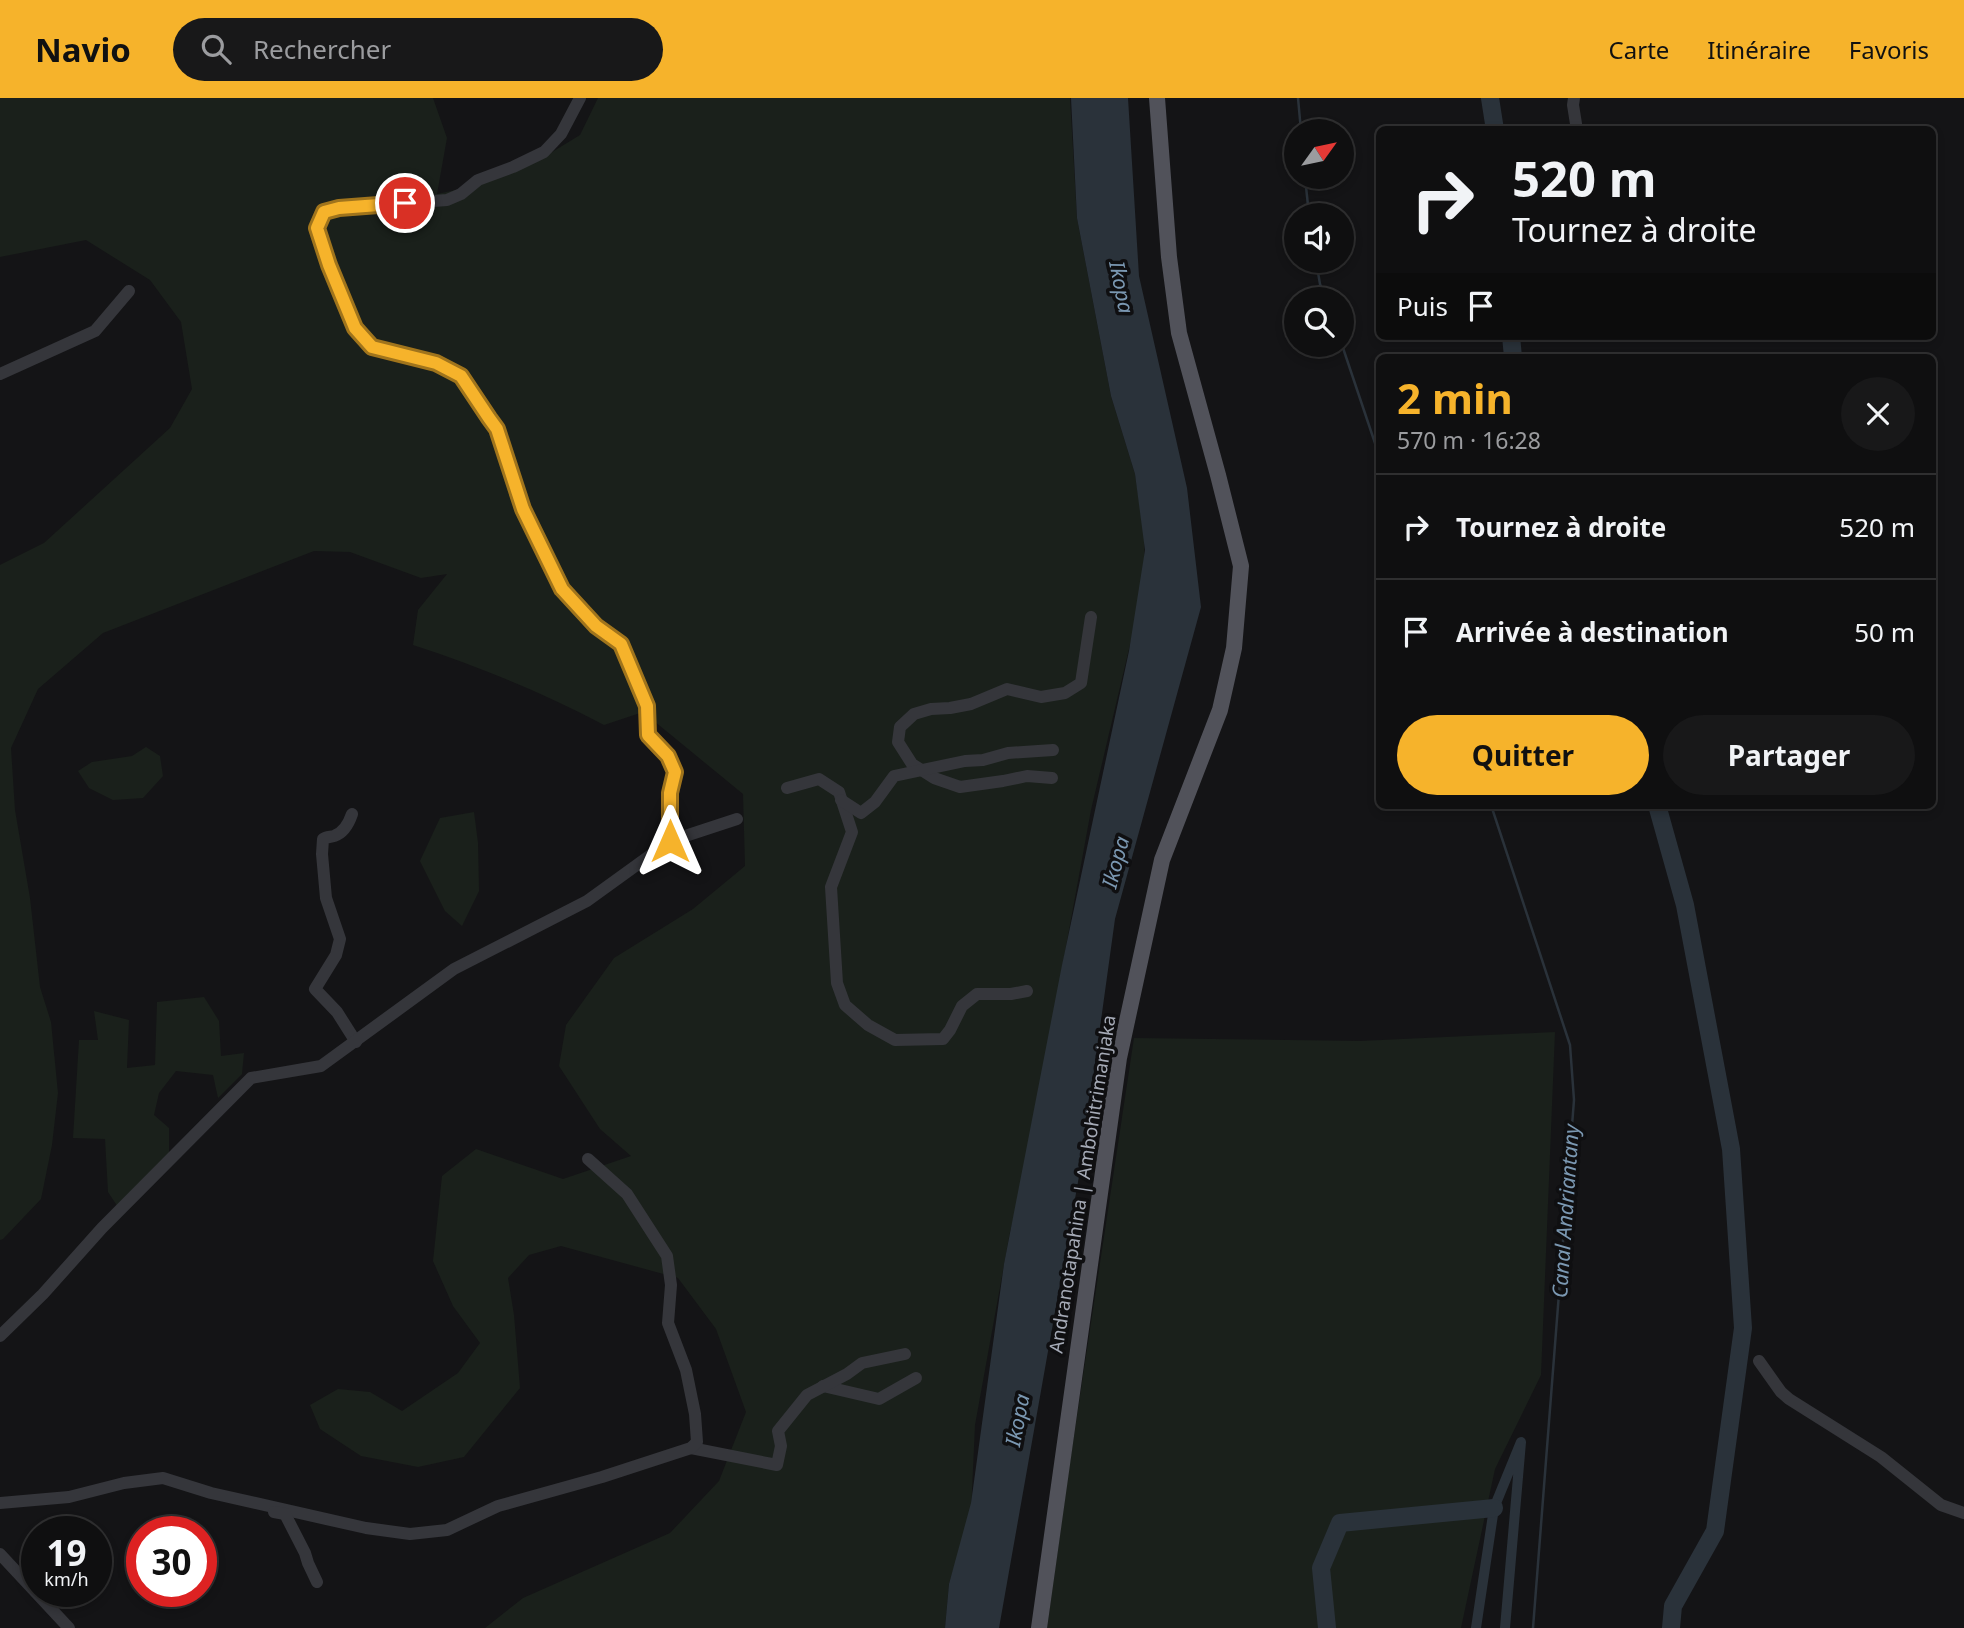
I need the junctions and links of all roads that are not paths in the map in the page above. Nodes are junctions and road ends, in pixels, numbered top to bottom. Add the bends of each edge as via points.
1 (580, 98) edge
2 (1157, 98) edge
3 (1574, 98) edge
4 (1576, 126) edge
5 (129, 291) dead end
6 (0, 374) edge
7 (1091, 617) dead end
8 (1053, 750) dead end
9 (923, 770) junction
10 (1052, 778) dead end
11 (787, 788) dead end
12 (841, 799) junction
13 (352, 814) dead end
14 (737, 819) dead end
15 (670, 841) junction
16 (1027, 991) dead end
17 (356, 1042) junction
18 (588, 1159) dead end
19 (0, 1336) edge
20 (905, 1354) dead end
21 (1759, 1361) dead end
22 (916, 1378) dead end
23 (823, 1386) junction
24 (691, 1448) junction
25 (124, 1483) junction
26 (0, 1503) edge
27 (1964, 1513) edge
28 (0, 1555) edge
29 (317, 1582) dead end
30 (69, 1628) edge
31 (1039, 1628) edge

1 - 15 street via 561,134 544,152 478,180 461,194 447,200 339,208 324,212 317,228 355,328 372,347 436,363 461,376 497,429 523,509 562,589 596,626 621,644 647,706 648,735 668,756 675,772
2 - 31 main road, Andranotapahina | Ambohitrimanjaka via 1179,333 1241,566 1234,648 1220,710 1162,860 1119,1058
3 - 4 street
5 - 6 street via 95,331
7 - 9 street via 1081,683 1065,693 1041,696 1007,689 971,704 914,714 900,727 898,742 912,764
8 - 9 street via 1008,753
9 - 10 street via 960,787 1027,776
9 - 12 street via 894,776 875,803 861,813
11 - 12 street via 819,779 839,792
12 - 16 street via 852,832 831,887 837,983 845,1005 895,1040 943,1039 962,1006 976,994
13 - 17 street via 336,835 323,839 326,898 340,939 336,956 315,989
14 - 15 street
15 - 17 street via 587,901 454,969
17 - 19 street via 321,1066 251,1077
18 - 24 street via 627,1194 667,1256 671,1285 668,1324 686,1370 695,1414 697,1442
20 - 23 street via 862,1363
21 - 27 street via 1789,1399 1881,1457 1941,1505
22 - 23 street via 879,1399
23 - 24 street via 807,1395 778,1431 777,1465
24 - 25 street via 498,1506 447,1530 411,1534 224,1496 163,1478
25 - 26 street via 69,1497
25 - 29 street via 174,1484 285,1514
28 - 30 street

